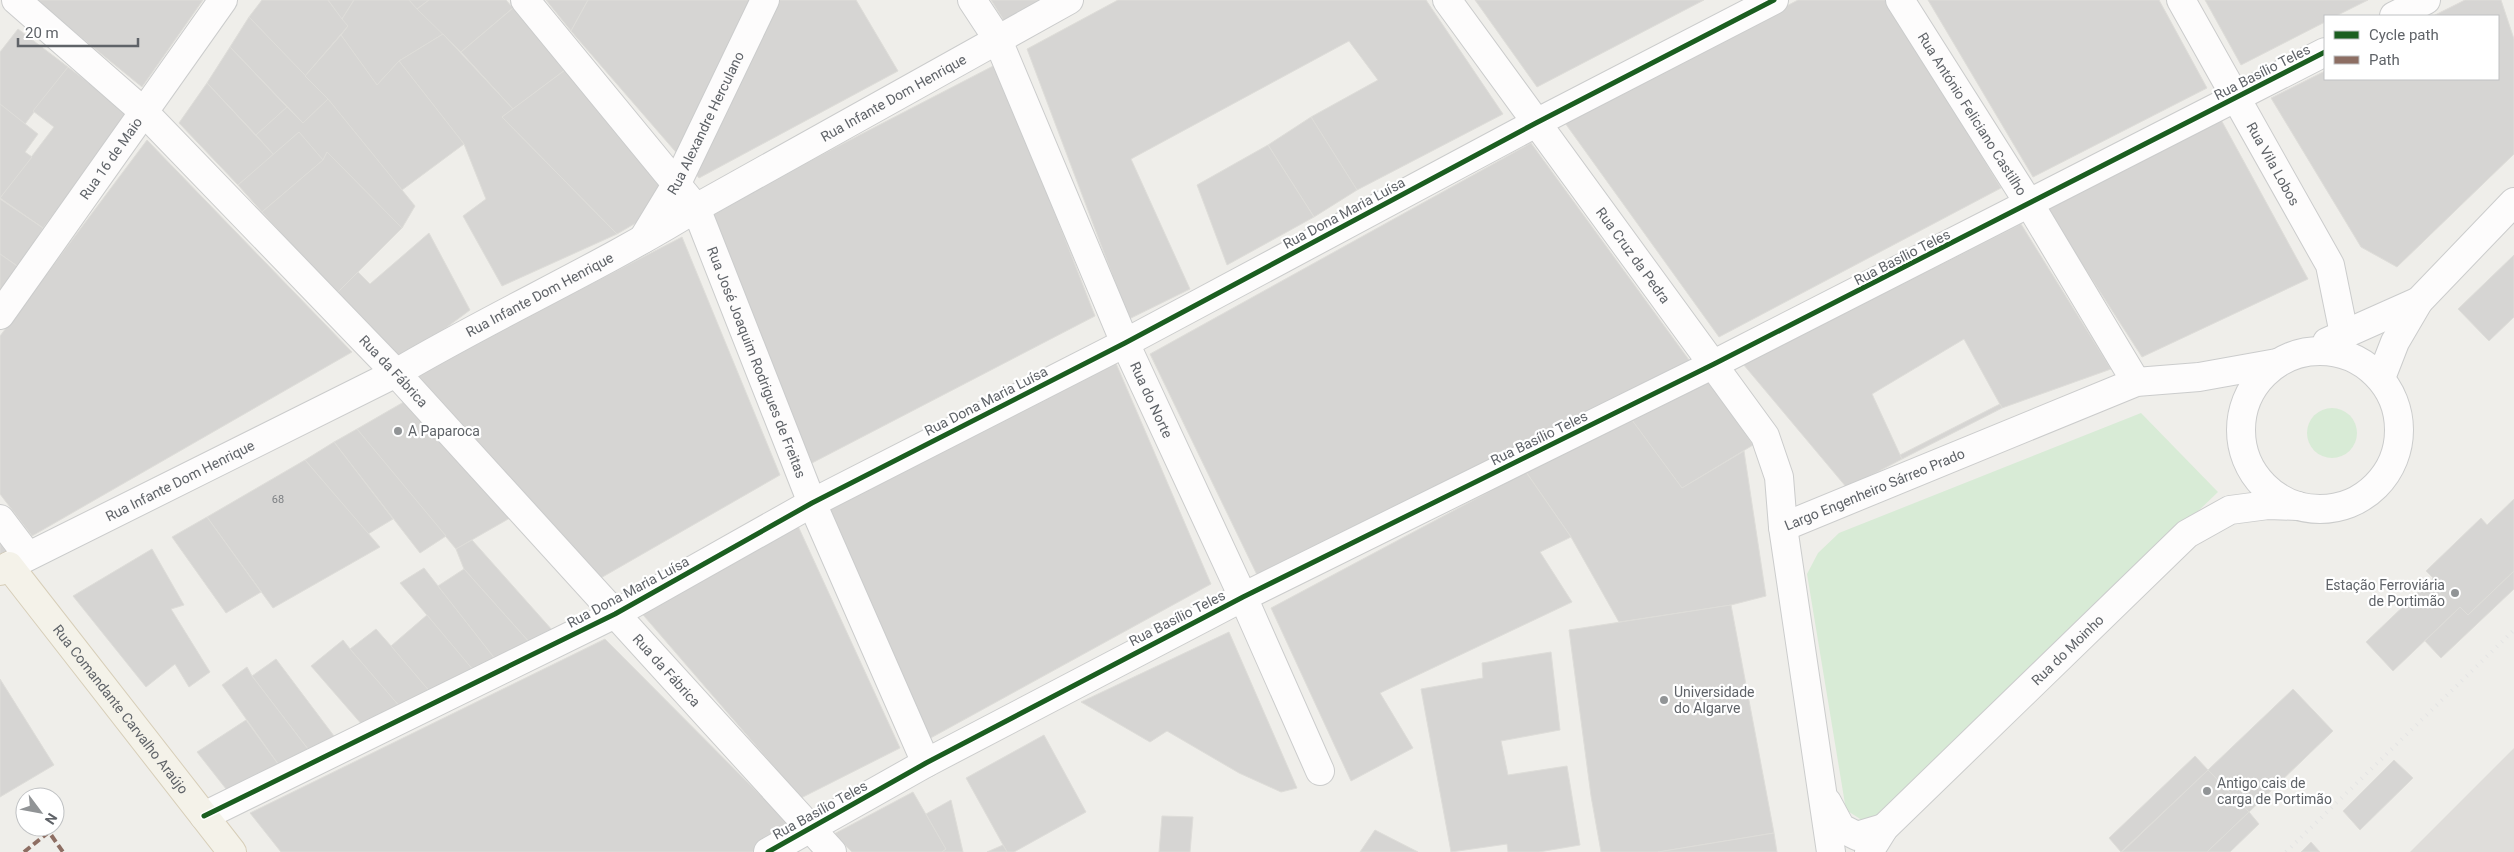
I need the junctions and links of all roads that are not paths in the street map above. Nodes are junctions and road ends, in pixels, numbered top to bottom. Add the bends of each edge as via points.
1 (16, 0) edge
2 (223, 0) edge
3 (525, 0) edge
4 (765, 0) edge
5 (972, 0) edge
6 (1069, 0) edge
7 (1447, 0) edge
8 (1774, 0) edge
9 (1900, 0) edge
10 (2181, 0) edge
11 (2426, 0) edge
12 (2396, 15) edge
13 (997, 38) junction
14 (2324, 53) edge
15 (2235, 98) junction
16 (144, 113) junction
17 (1536, 124) junction
18 (677, 183) junction
19 (2514, 202) edge
20 (2030, 205) junction
21 (696, 208) junction
22 (641, 242) junction
23 (2419, 301) junction
24 (0, 315) edge
25 (2344, 334) junction
26 (1125, 343) junction
27 (2307, 351) junction
28 (2277, 362) junction
29 (1714, 364) junction
30 (396, 373) junction
31 (2381, 378) junction
32 (2136, 382) junction
33 (812, 503) junction
34 (2298, 506) junction
35 (0, 519) edge
36 (1783, 528) junction
37 (12, 565) edge
38 (1243, 597) junction
39 (615, 614) junction
40 (926, 762) junction
41 (1320, 771) dead end
42 (1822, 794) junction
43 (204, 816) junction
44 (1884, 828) junction
45 (812, 829) junction
46 (232, 852) edge
47 (768, 852) edge
48 (832, 852) edge
49 (1831, 852) edge
50 (1869, 852) edge

1 - 16 street, Rua da Fábrica
2 - 16 street, Rua 16 de Maio
3 - 18 street, Rua José Joaquim Rodrigues de Freitas
4 - 18 street, Rua Alexandre Herculano
5 - 13 street, Rua do Norte
6 - 13 street, Rua Infante Dom Henrique
7 - 17 street, Rua Cruz da Pedra
8 - 17 street, Rua Dona Maria Luísa
9 - 20 street, Rua António Feliciano Castilho
10 - 15 street, Rua Vila Lobos
11 - 12 street
13 - 21 street, Rua Infante Dom Henrique
13 - 26 street, Rua do Norte
14 - 15 street, Rua Basílio Teles
15 - 20 street, Rua Basílio Teles
15 - 25 street, Rua Vila Lobos via 2330,265
16 - 24 street, Rua 16 de Maio
16 - 30 street, Rua da Fábrica
17 - 26 street, Rua Dona Maria Luísa
17 - 29 street, Rua Cruz da Pedra
18 - 21 street, Rua José Joaquim Rodrigues de Freitas
18 - 22 street, Rua Alexandre Herculano
19 - 23 street
20 - 29 street, Rua Basílio Teles
20 - 32 street, Rua António Feliciano Castilho
21 - 22 street, Rua Infante Dom Henrique
21 - 33 street, Rua José Joaquim Rodrigues de Freitas
22 - 30 street, Rua Infante Dom Henrique via 451,340
23 - 25 street
23 - 31 street via 2395,342
25 - 27 street
26 - 33 street, Rua Dona Maria Luísa
26 - 38 street, Rua do Norte
27 - 28 street
27 - 31 street via 2324,350 2355,358
28 - 32 street, Largo Engenheiro Sárreo Prado via 2200,377
28 - 34 street via 2260,379 2247,400 2241,432 2248,464 2268,490
29 - 36 street, Rua Cruz da Pedra via 1765,436 1779,477
29 - 38 street, Rua Basílio Teles
30 - 37 street, Rua Infante Dom Henrique
30 - 39 street, Rua da Fábrica
31 - 34 street via 2396,406 2400,423 2397,448 2388,472 2364,496 2348,504 2332,508
32 - 36 street, Largo Engenheiro Sárreo Prado
33 - 39 street, Rua Dona Maria Luísa
33 - 40 street, Rua José Joaquim Rodrigues de Freitas
34 - 44 street, Rua do Moinho via 2268,505 2230,510 2187,534
35 - 37 street
36 - 42 street, Largo Engenheiro Sárreo Prado
37 - 43 main road, Rua Comandante Carvalho Araújo
38 - 40 street, Rua Basílio Teles
38 - 41 street, Rua do Norte
39 - 43 street, Rua Dona Maria Luísa
39 - 45 street, Rua da Fábrica
40 - 45 street, Rua Basílio Teles
42 - 44 street via 1841,828 1857,836
42 - 49 street, Largo Engenheiro Sárreo Prado
43 - 46 main road, Rua Comandante Carvalho Araújo
44 - 50 street, Rua do Moinho
45 - 47 street, Rua Basílio Teles
45 - 48 street, Rua da Fábrica

